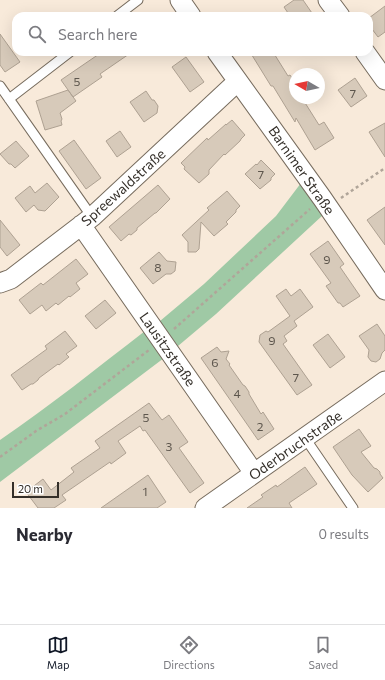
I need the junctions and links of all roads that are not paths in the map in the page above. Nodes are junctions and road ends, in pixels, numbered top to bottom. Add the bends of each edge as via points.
1 (138, 0) edge
2 (180, 0) edge
3 (328, 0) edge
4 (122, 12) edge
5 (188, 12) edge
6 (337, 12) edge
7 (65, 56) edge
8 (220, 56) edge
9 (368, 56) edge
10 (385, 80) edge
11 (238, 81) junction
12 (0, 86) edge
13 (9, 99) junction
14 (87, 221) junction
15 (0, 283) edge
16 (385, 290) edge
17 (385, 381) edge
18 (305, 438) junction
19 (254, 473) junction
20 (205, 508) edge
21 (353, 508) edge

1 - 4 lane
2 - 5 street
3 - 6 street
7 - 13 lane
8 - 11 street, Barnimer Straße
9 - 10 street
11 - 14 street, Spreewaldstraße
11 - 16 street, Barnimer Straße
12 - 13 lane, Lausitzstraße
13 - 14 lane, Lausitzstraße
14 - 15 street, Spreewaldstraße via 11,279
14 - 19 street, Lausitzstraße
17 - 18 street, Oderbruchstraße
18 - 19 street, Oderbruchstraße
18 - 21 lane
19 - 20 street, Oderbruchstraße

